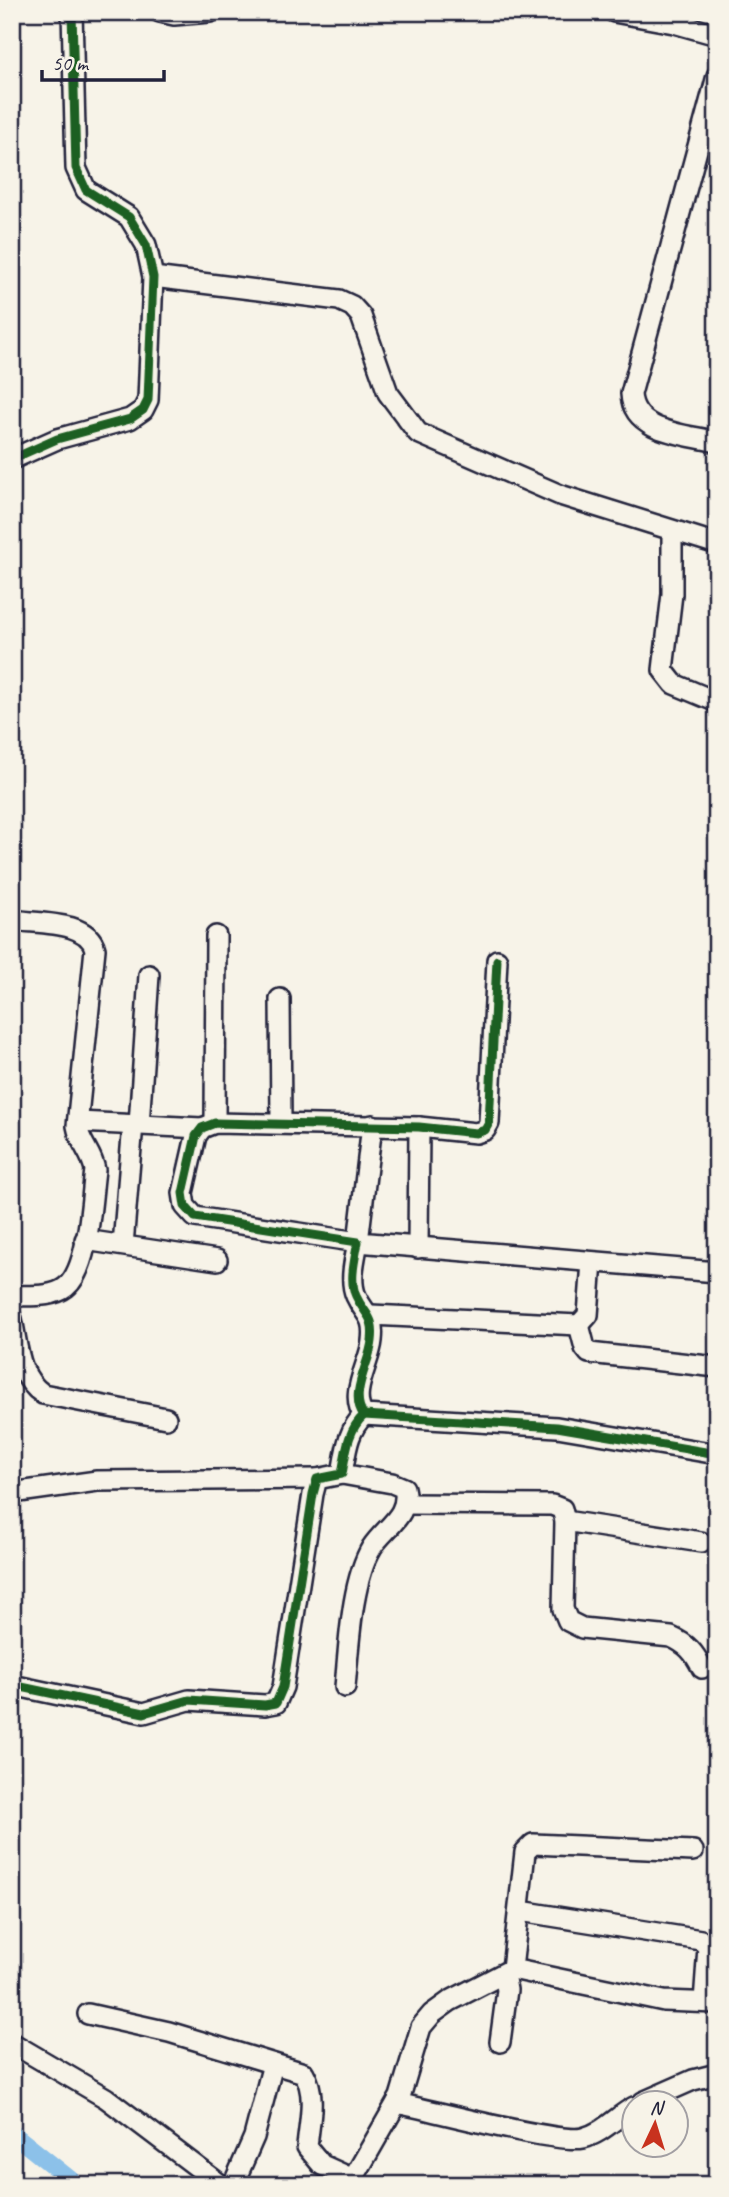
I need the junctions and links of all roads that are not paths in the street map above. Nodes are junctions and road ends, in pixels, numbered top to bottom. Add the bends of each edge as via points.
1 (72, 12) edge
2 (160, 12) edge
3 (210, 12) edge
4 (614, 12) edge
5 (717, 35) edge
6 (717, 76) edge
7 (153, 277) junction
8 (717, 442) edge
9 (12, 459) edge
10 (672, 531) junction
11 (717, 544) edge
12 (717, 702) edge
13 (12, 920) edge
14 (216, 936) dead end
15 (497, 960) dead end
16 (149, 975) dead end
17 (280, 999) dead end
18 (78, 1122) junction
19 (281, 1122) junction
20 (136, 1125) junction
21 (372, 1125) junction
22 (209, 1126) junction
23 (419, 1127) junction
24 (85, 1240) junction
25 (358, 1242) junction
26 (123, 1245) junction
27 (418, 1248) junction
28 (217, 1260) dead end
29 (592, 1262) junction
30 (717, 1272) edge
31 (12, 1296) edge
32 (371, 1315) junction
33 (12, 1319) edge
34 (579, 1325) junction
35 (717, 1367) edge
36 (364, 1415) junction
37 (166, 1418) dead end
38 (717, 1454) edge
39 (342, 1474) junction
40 (317, 1479) junction
41 (12, 1493) edge
42 (405, 1504) junction
43 (565, 1521) junction
44 (701, 1542) dead end
45 (702, 1668) dead end
46 (12, 1685) edge
47 (345, 1687) dead end
48 (693, 1851) dead end
49 (520, 1911) junction
50 (508, 1972) junction
51 (710, 2003) edge
52 (88, 2014) dead end
53 (500, 2042) dead end
54 (12, 2043) edge
55 (274, 2064) junction
56 (717, 2074) edge
57 (675, 2088) edge
58 (397, 2103) junction
59 (620, 2117) edge
60 (353, 2182) edge
61 (221, 2185) edge
62 (233, 2185) edge

1 - 7 street via 79,179 86,190 118,208 140,231
2 - 3 street
4 - 5 street
6 - 8 street via 631,394 634,410 646,424
7 - 9 street via 149,390 143,411
7 - 10 street via 339,300 352,306 366,326 393,404 418,433 560,495
10 - 11 street
10 - 12 street via 671,606 663,670 674,684
13 - 18 street via 82,930 92,938 95,949
14 - 22 street
15 - 23 street via 489,1123 476,1133
16 - 20 street
17 - 19 street
18 - 20 street
18 - 24 street via 80,1143 93,1157 95,1170
19 - 21 street
19 - 22 street
20 - 22 street
20 - 26 street
21 - 23 street
21 - 25 street
22 - 25 street via 196,1136 183,1193 184,1206 195,1217
23 - 27 street
24 - 26 street
24 - 31 street via 82,1259 68,1285 43,1294
25 - 27 street
25 - 32 street via 353,1280 356,1295
26 - 28 street
27 - 29 street
29 - 30 street
29 - 34 street via 588,1315
32 - 34 street
32 - 36 street via 372,1341 358,1401
33 - 37 street via 23,1373 32,1387 43,1394
34 - 35 street via 589,1353
36 - 38 street via 557,1427
36 - 39 street via 347,1440
39 - 40 street
39 - 42 street via 404,1488
40 - 41 street via 97,1482
40 - 46 street via 283,1687 276,1703 189,1700 144,1713
42 - 43 street via 552,1505 562,1509
42 - 47 street via 372,1547 364,1566
43 - 44 street
43 - 45 street via 563,1609 568,1621 582,1628 671,1637 695,1653
48 - 49 street via 533,1844 525,1852
49 - 50 street
49 - 51 street via 701,1940 708,1947
50 - 51 street via 664,2001
50 - 53 street
50 - 58 street via 432,2014 421,2027
52 - 55 street via 169,2032
54 - 61 street via 106,2098
55 - 60 street via 304,2073 310,2083 307,2147 322,2165
55 - 62 street via 254,2137
56 - 57 street
58 - 59 street via 550,2136 581,2138
58 - 60 street

